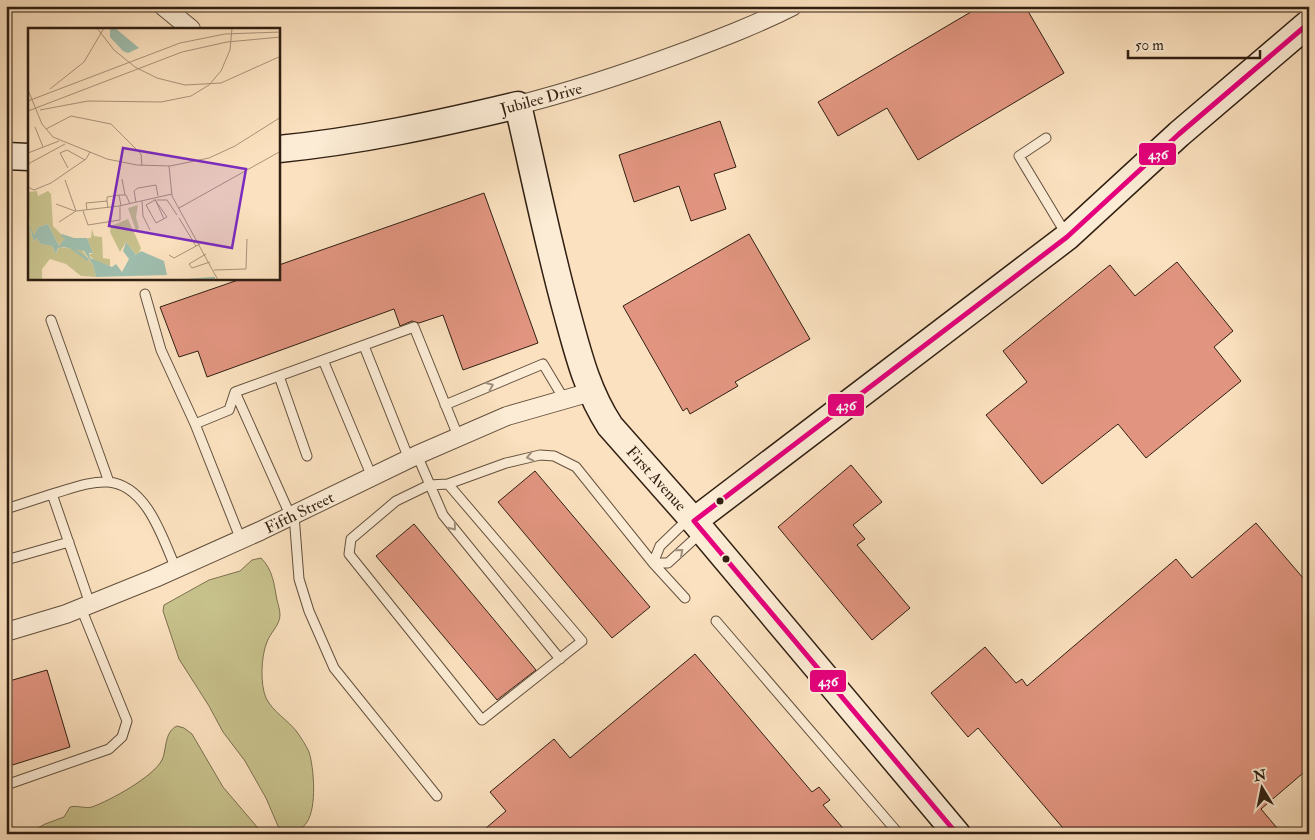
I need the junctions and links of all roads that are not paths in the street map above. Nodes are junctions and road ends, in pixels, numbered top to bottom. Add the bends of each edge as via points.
1 (163, 6) edge
2 (793, 6) edge
3 (1309, 23) edge
4 (190, 28) edge
5 (518, 105) junction
6 (1046, 138) dead end
7 (280, 149) edge
8 (6, 156) edge
9 (28, 157) edge
10 (1067, 237) junction
11 (145, 294) dead end
12 (51, 320) dead end
13 (364, 346) junction
14 (323, 360) junction
15 (279, 376) junction
16 (236, 392) junction
17 (591, 392) junction
18 (564, 400) junction
19 (445, 405) junction
20 (195, 424) junction
21 (458, 436) junction
22 (307, 456) dead end
23 (413, 457) junction
24 (372, 477) junction
25 (109, 482) junction
26 (448, 484) junction
27 (429, 485) junction
28 (52, 494) junction
29 (6, 509) edge
30 (292, 516) junction
31 (696, 523) junction
32 (241, 540) junction
33 (69, 542) junction
34 (6, 560) edge
35 (653, 564) junction
36 (176, 569) junction
37 (685, 598) dead end
38 (86, 606) junction
39 (716, 621) dead end
40 (6, 632) edge
41 (560, 659) junction
42 (6, 785) edge
43 (437, 796) dead end
44 (899, 834) edge
45 (957, 834) edge

1 - 4 street
2 - 5 street, Jubilee Drive via 722,38 654,63
3 - 10 street via 1179,134
5 - 7 street, Jubilee Drive via 359,139
5 - 17 street, First Avenue via 558,279
6 - 10 lane via 1019,156
8 - 9 street
10 - 31 street
11 - 20 lane via 161,350
12 - 25 lane
13 - 14 lane
13 - 19 lane via 414,328
13 - 23 lane
14 - 15 lane
14 - 24 lane
15 - 16 lane
15 - 22 lane
16 - 20 lane via 229,410
16 - 30 lane
17 - 18 street, Fifth Street
17 - 31 street, First Avenue via 610,426
19 -> 18 lane via 543,364
18 - 21 street, Fifth Street via 507,416
19 - 21 lane
20 - 32 lane
21 - 23 street, Fifth Street
23 - 24 street, Fifth Street
23 - 27 lane
24 - 30 street, Fifth Street
25 - 28 lane via 91,483
25 - 36 lane via 123,486 142,499
26 - 27 lane
35 -> 26 lane via 576,467 554,456 540,455 506,463
26 - 41 lane via 582,641
27 -> 41 lane via 443,515
27 - 41 lane via 396,501 351,539 349,554 482,720
28 - 29 lane
28 - 33 lane
30 - 32 street, Fifth Street
30 - 43 lane via 299,579 334,668
31 - 35 lane via 660,546
35 -> 31 lane via 668,563
31 - 45 street, First Avenue
32 - 36 street, Fifth Street
33 - 34 lane
33 - 38 lane
35 - 37 lane
36 - 38 street, Fifth Street
38 - 40 street, Fifth Street
38 - 42 lane via 126,721 122,737 109,749
39 - 44 lane

